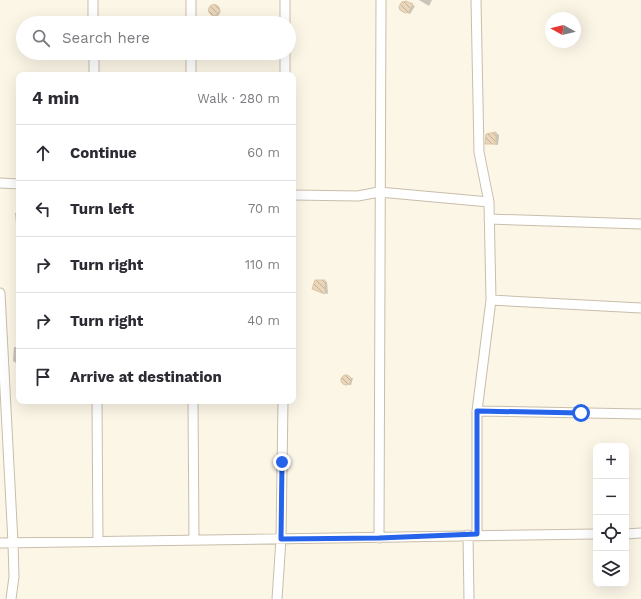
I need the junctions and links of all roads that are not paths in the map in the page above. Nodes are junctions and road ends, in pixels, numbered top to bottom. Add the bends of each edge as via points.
1 (93, 0) edge
2 (191, 0) edge
3 (285, 0) edge
4 (381, 0) edge
5 (476, 0) edge
6 (93, 16) edge
7 (191, 16) edge
8 (285, 16) edge
9 (94, 60) edge
10 (191, 60) edge
11 (285, 60) edge
12 (94, 72) edge
13 (191, 72) edge
14 (285, 72) edge
15 (0, 183) edge
16 (16, 184) edge
17 (380, 192) junction
18 (296, 195) edge
19 (489, 202) junction
20 (489, 219) junction
21 (641, 224) edge
22 (0, 293) edge
23 (491, 300) junction
24 (641, 308) edge
25 (97, 404) edge
26 (194, 404) edge
27 (283, 404) edge
28 (477, 411) junction
29 (641, 414) edge
30 (641, 533) edge
31 (472, 534) junction
32 (593, 534) edge
33 (629, 534) edge
34 (379, 538) junction
35 (194, 539) junction
36 (281, 539) junction
37 (98, 542) junction
38 (0, 543) edge
39 (13, 543) junction
40 (11, 599) edge
41 (277, 599) edge
42 (469, 599) edge

1 - 6 street
2 - 7 street
3 - 8 street
4 - 17 street
5 - 19 street via 479,152
9 - 12 street
10 - 13 street
11 - 14 street
15 - 16 street
17 - 18 street via 358,196
17 - 19 street
17 - 34 street
19 - 20 street
20 - 21 street
20 - 23 street
22 - 39 street
23 - 24 street
23 - 28 street
25 - 37 street
26 - 35 street
27 - 36 street
28 - 29 street
28 - 31 street
30 - 33 street
31 - 32 street
31 - 34 street
31 - 42 street
34 - 36 street
35 - 36 street
35 - 37 street
36 - 41 street
37 - 39 street
38 - 39 street
39 - 40 street via 14,576

